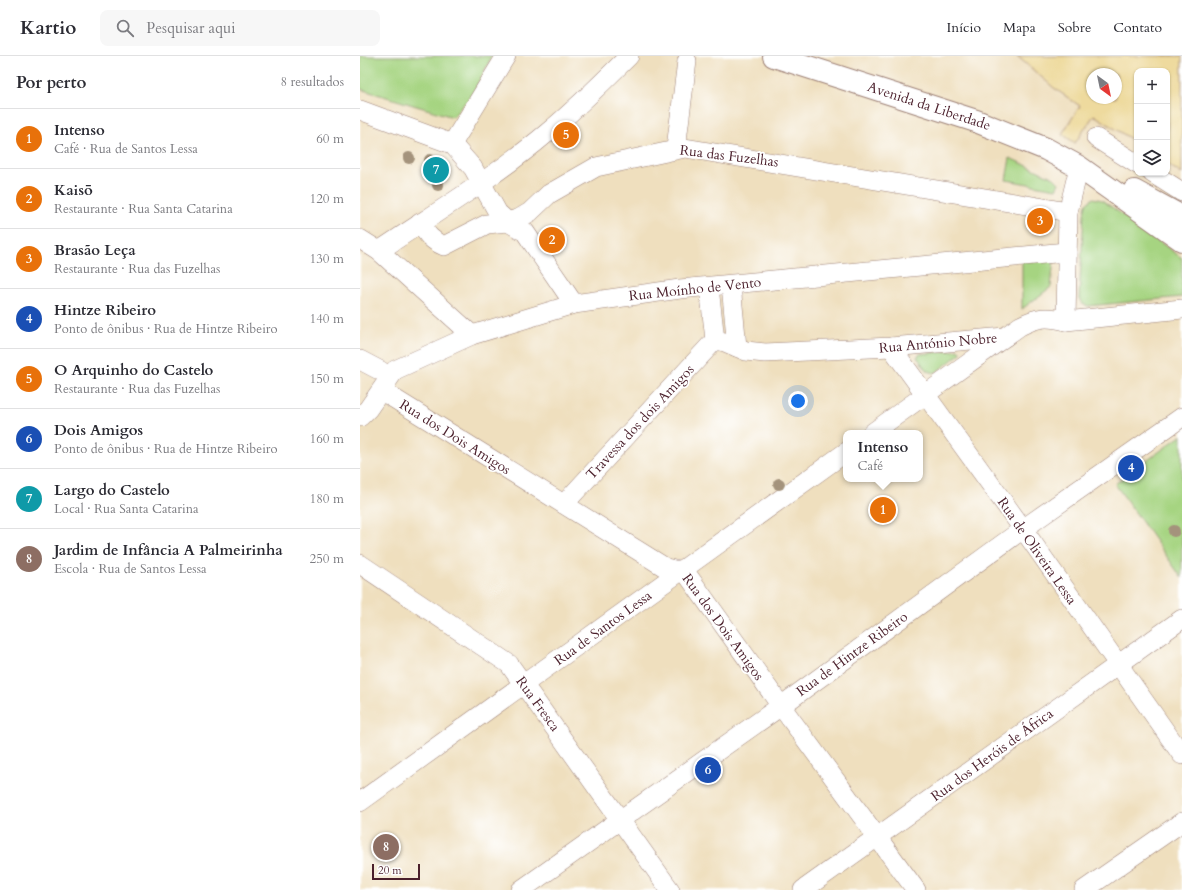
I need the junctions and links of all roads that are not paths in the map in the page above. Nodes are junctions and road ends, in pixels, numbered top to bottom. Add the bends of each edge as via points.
1 (506, 56) edge
2 (629, 56) edge
3 (774, 56) edge
4 (687, 61) dead end
5 (360, 110) edge
6 (1096, 138) dead end
7 (452, 144) junction
8 (676, 148) junction
9 (1134, 162) edge
10 (1079, 167) junction
11 (1157, 176) edge
12 (480, 183) junction
13 (1182, 192) edge
14 (1068, 212) junction
15 (1182, 217) edge
16 (508, 222) junction
17 (420, 223) junction
18 (360, 239) edge
19 (1182, 240) edge
20 (379, 251) junction
21 (1066, 252) junction
22 (731, 285) junction
23 (709, 287) junction
24 (574, 304) junction
25 (1182, 309) edge
26 (1066, 321) junction
27 (472, 335) junction
28 (1005, 337) junction
29 (715, 340) junction
30 (737, 347) junction
31 (891, 347) junction
32 (360, 360) edge
33 (381, 371) dead end
34 (382, 391) junction
35 (925, 394) junction
36 (360, 417) edge
37 (1182, 418) edge
38 (876, 430) edge
39 (843, 454) edge
40 (564, 504) junction
41 (1023, 529) junction
42 (360, 564) edge
43 (684, 570) junction
44 (1182, 619) edge
45 (1117, 665) junction
46 (524, 684) junction
47 (781, 706) junction
48 (1182, 755) edge
49 (360, 802) edge
50 (621, 819) junction
51 (1182, 822) edge
52 (877, 837) junction
53 (521, 890) edge
54 (670, 890) edge
55 (802, 890) edge
56 (916, 890) edge
57 (1084, 890) edge

1 - 7 street
2 - 12 street via 547,133
3 - 10 main road, Avenida da Liberdade via 983,124 1046,149
4 - 8 street
5 - 7 street
6 - 9 street
7 - 12 street via 473,168
8 - 14 street, Rua das Fuzelhas via 765,160
8 - 16 street, Rua das Fuzelhas via 596,167 549,194 530,212
10 - 14 street
10 - 15 main road, Avenida da Liberdade via 1129,188
10 - 19 main road, Avenida da Liberdade
11 - 13 street
12 - 16 street via 498,212
12 - 17 street
14 - 21 street
16 - 17 street, Rua das Fuzelhas via 487,224 444,246 427,236
16 - 24 street via 525,232
17 - 20 street
18 - 20 street
20 - 27 street
21 - 22 street, Rua Moínho de Vento
21 - 26 street
22 - 23 street, Rua Moínho de Vento
22 - 30 street
23 - 24 street, Rua Moínho de Vento
23 - 29 street
24 - 27 street, Rua Moínho de Vento
25 - 26 street, Rua António Nobre
26 - 28 street, Rua António Nobre via 1051,317 1035,318
27 - 34 street, Rua Moínho de Vento via 395,370
28 - 31 street, Rua António Nobre
28 - 35 street
29 - 30 street
29 - 40 street, Travessa dos dois Amigos
30 - 31 street, Rua António Nobre via 746,351 765,353
31 - 35 street, Rua de Oliveira Lessa
32 - 33 street
34 - 36 street, Rua Moínho de Vento
34 - 40 street, Rua dos Dois Amigos
35 - 38 street
35 - 41 street, Rua de Oliveira Lessa
37 - 41 street, Rua de Hintze Ribeiro
39 - 43 street, Rua de Santos Lessa
40 - 43 street, Rua dos Dois Amigos via 666,568
41 - 45 street, Rua de Oliveira Lessa
41 - 47 street, Rua de Hintze Ribeiro
42 - 46 street, Rua Fresca via 509,664
43 - 46 street, Rua de Santos Lessa
43 - 47 street, Rua dos Dois Amigos
44 - 45 street, Rua dos Heróis de África
45 - 48 street, Rua de Oliveira Lessa
45 - 52 street, Rua dos Heróis de África
46 - 49 street, Rua de Santos Lessa
46 - 50 street, Rua Fresca
47 - 50 street, Rua de Hintze Ribeiro
47 - 52 street, Rua dos Dois Amigos
50 - 53 street, Rua de Hintze Ribeiro
50 - 54 street, Rua Fresca
51 - 57 street
52 - 55 street, Rua dos Heróis de África
52 - 56 street, Rua dos Dois Amigos

